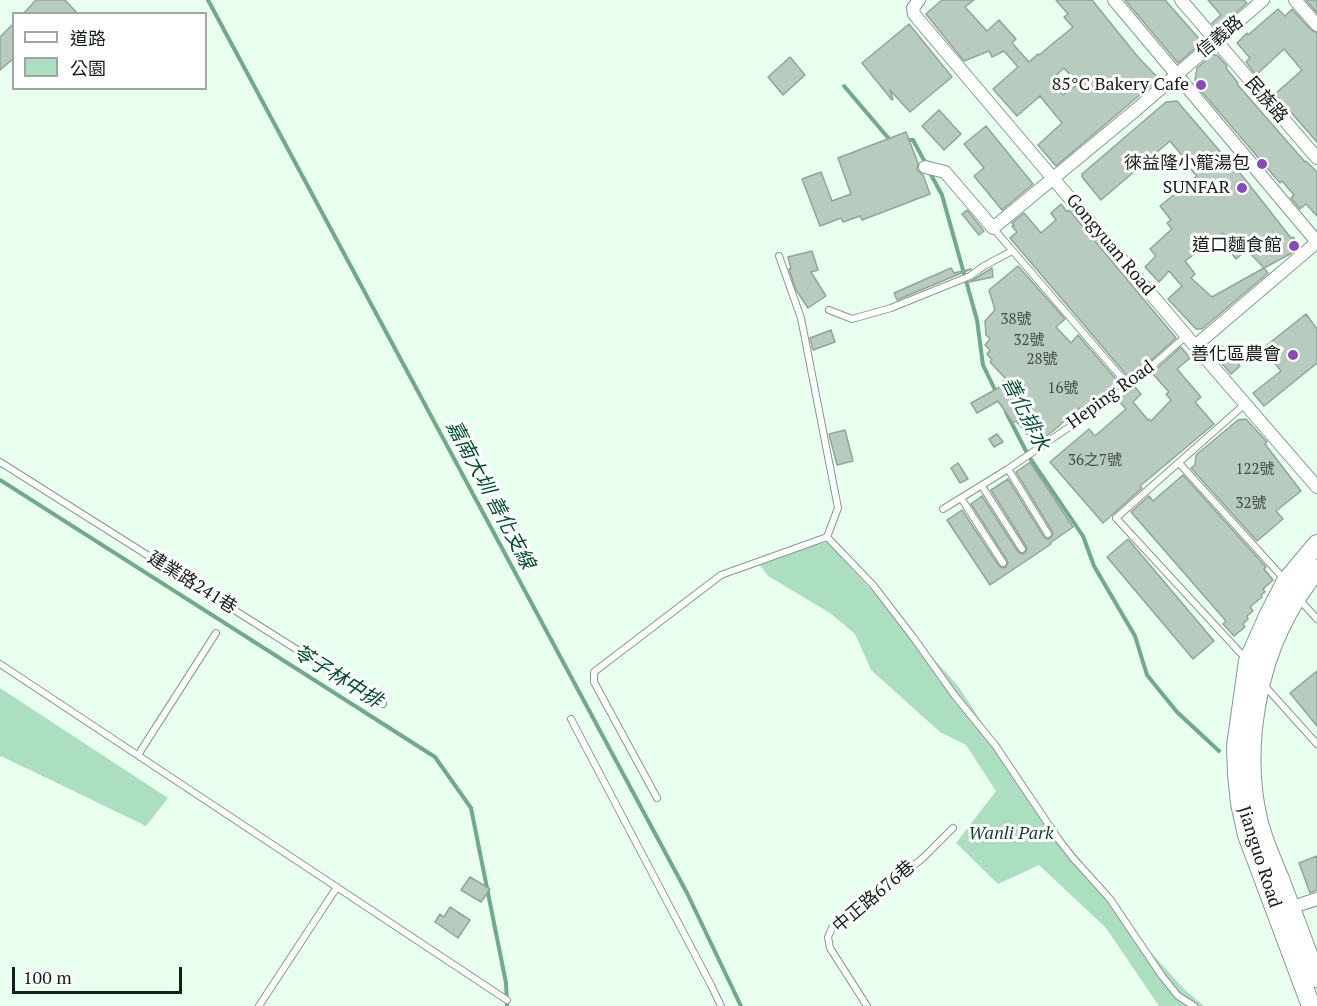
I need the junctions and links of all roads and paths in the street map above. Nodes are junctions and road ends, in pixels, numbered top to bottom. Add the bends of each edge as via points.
1 (919, 0) edge
2 (1114, 0) edge
3 (1181, 0) edge
4 (1263, 0) edge
5 (1295, 0) edge
6 (1317, 25) edge
7 (1216, 41) junction
8 (1176, 74) junction
9 (1317, 158) edge
10 (925, 167) dead end
11 (1053, 178) junction
12 (993, 228) junction
13 (1317, 242) edge
14 (1012, 251) junction
15 (779, 256) dead end
16 (829, 310) dead end
17 (1191, 341) junction
18 (1129, 386) junction
19 (1245, 404) junction
20 (0, 462) edge
21 (1179, 463) junction
22 (1008, 469) junction
23 (981, 486) junction
24 (1317, 487) edge
25 (961, 498) junction
26 (943, 509) dead end
27 (1048, 534) dead end
28 (827, 537) junction
29 (1317, 544) edge
30 (1022, 549) dead end
31 (1003, 563) dead end
32 (1317, 569) edge
33 (1292, 589) junction
34 (1317, 619) edge
35 (216, 633) dead end
36 (1248, 661) junction
37 (0, 664) edge
38 (1260, 681) junction
39 (383, 704) dead end
40 (572, 719) dead end
41 (1317, 744) edge
42 (138, 755) junction
43 (1241, 766) junction
44 (657, 798) dead end
45 (953, 828) dead end
46 (337, 887) junction
47 (1317, 899) edge
48 (1290, 908) junction
49 (1317, 978) edge
50 (507, 1000) dead end
51 (259, 1006) edge
52 (721, 1006) edge
53 (867, 1006) edge
54 (1194, 1006) edge
55 (1311, 1006) edge

1 - 11 street, Gongyuan Road via 914,8 915,17
2 - 8 street
3 - 7 street, 民族路
4 - 7 street, 信義路
5 - 6 street
7 - 8 street, 信義路
7 - 9 street, 民族路
8 - 11 street, 信義路
8 - 13 street
10 - 12 street via 945,172
11 - 12 street, 信義路
11 - 17 street, Gongyuan Road
12 - 14 lane
13 - 17 street, Heping Road
14 - 16 lane via 970,276 891,308 852,319
14 - 18 lane
15 - 28 lane via 801,318 838,508
17 - 18 lane, Heping Road
17 - 19 street, Gongyuan Road
18 - 22 lane, Heping Road
19 - 21 lane
19 - 24 street, Gongyuan Road
20 - 39 lane, 建業路241巷
21 - 33 lane
21 - 36 lane via 1116,518
22 - 23 lane, Heping Road
22 - 27 lane
23 - 25 lane, Heping Road
23 - 30 lane
25 - 26 lane, Heping Road
25 - 31 lane
28 - 44 lane via 721,575 594,672 594,682
28 - 54 lane via 873,585 913,637 995,745 1059,840 1110,899 1162,976 1178,996
29 - 33 street, Jianguo Road via 1301,561
32 - 33 street, Jianguo Road
33 - 34 lane
33 - 36 street, Jianguo Road via 1269,614
33 - 38 street, Jianguo Road
35 - 42 lane
36 - 43 street, Jianguo Road via 1236,746
37 - 42 lane
38 - 41 lane
38 - 43 street, Jianguo Road
40 - 52 lane
42 - 46 lane
43 - 48 street, Jianguo Road via 1253,784 1262,833
43 - 55 street, Jianguo Road via 1240,803 1247,835
45 - 53 lane, 中正路676巷 via 922,858 832,928 828,937 830,948
46 - 50 lane
46 - 51 lane
47 - 48 street
48 - 49 street, Jianguo Road

